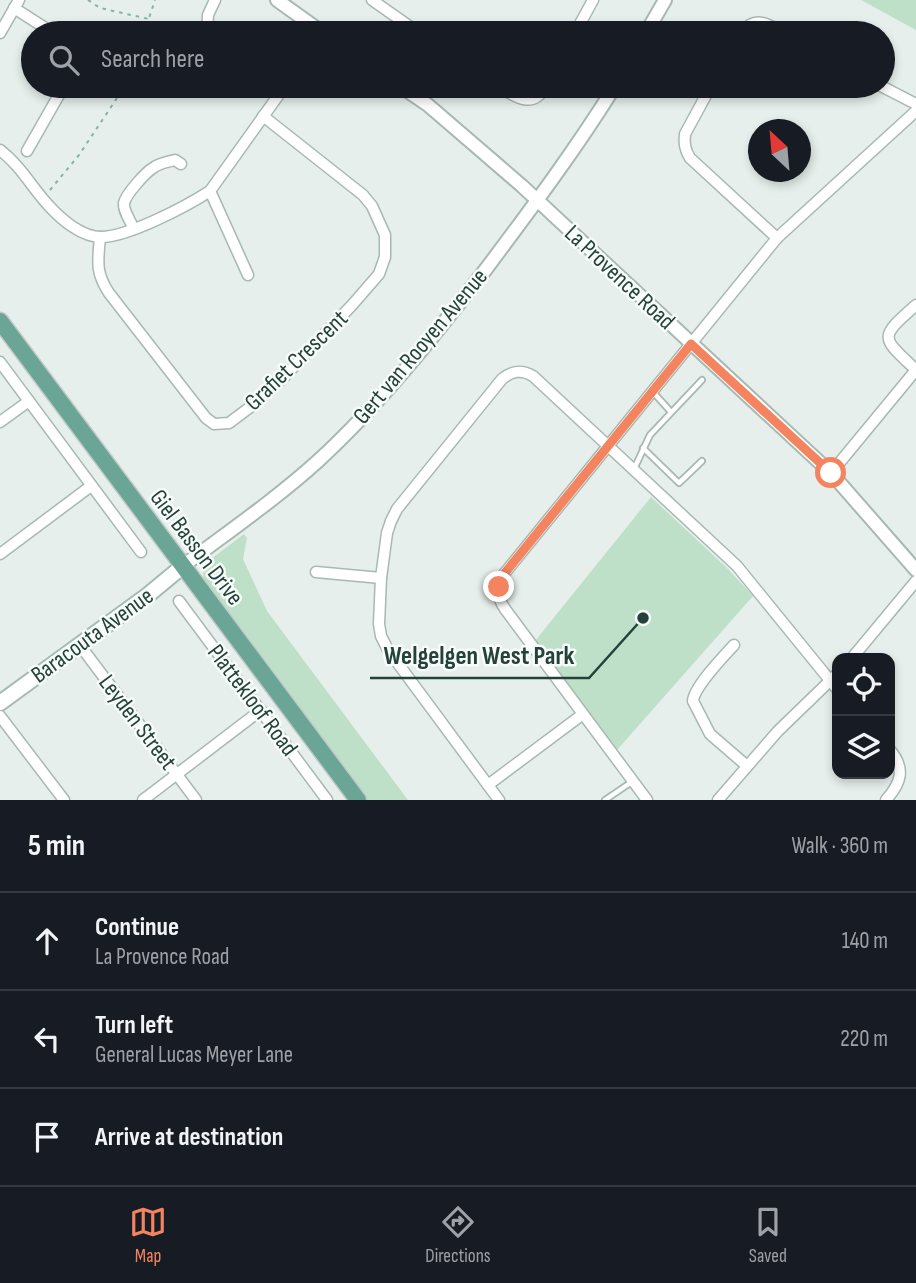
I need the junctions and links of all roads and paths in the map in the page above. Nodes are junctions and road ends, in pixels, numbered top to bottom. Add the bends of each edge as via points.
1 (88, 0) edge
2 (155, 0) edge
3 (215, 0) edge
4 (277, 0) edge
5 (372, 0) edge
6 (593, 0) edge
7 (666, 0) edge
8 (16, 4) edge
9 (149, 19) joint
10 (38, 21) edge
11 (207, 21) edge
12 (306, 21) edge
13 (402, 21) edge
14 (582, 21) edge
15 (653, 21) edge
16 (2, 27) edge
17 (895, 93) edge
18 (57, 98) edge
19 (117, 98) edge
20 (276, 98) edge
21 (418, 98) edge
22 (607, 98) edge
23 (704, 98) edge
24 (916, 104) edge
25 (916, 111) edge
26 (263, 116) junction
27 (0, 150) edge
28 (27, 151) dead end
29 (181, 164) dead end
30 (210, 191) junction
31 (43, 199) junction
32 (538, 201) junction
33 (134, 229) junction
34 (100, 237) junction
35 (777, 238) junction
36 (248, 275) dead end
37 (916, 305) edge
38 (0, 321) edge
39 (691, 344) junction
40 (0, 362) edge
41 (916, 370) edge
42 (702, 380) dead end
43 (652, 392) junction
44 (29, 401) junction
45 (671, 412) junction
46 (0, 422) edge
47 (608, 446) junction
48 (643, 448) junction
49 (702, 461) dead end
50 (634, 470) junction
51 (831, 473) junction
52 (91, 486) junction
53 (141, 552) dead end
54 (0, 554) edge
55 (183, 566) junction
56 (916, 570) edge
57 (316, 572) dead end
58 (381, 578) junction
59 (916, 581) edge
60 (179, 601) dead end
61 (79, 644) junction
62 (734, 645) dead end
63 (856, 653) edge
64 (832, 677) edge
65 (832, 684) edge
66 (0, 703) edge
67 (261, 710) junction
68 (583, 714) junction
69 (0, 716) edge
70 (895, 758) edge
71 (747, 766) junction
72 (177, 774) junction
73 (633, 781) junction
74 (488, 785) junction
75 (64, 800) edge
76 (143, 800) edge
77 (196, 800) edge
78 (327, 800) edge
79 (358, 800) edge
80 (499, 800) edge
81 (605, 800) edge
82 (647, 800) edge
83 (719, 800) edge
84 (886, 800) edge

1 - 9 path via 100,8
2 - 9 path
3 - 11 street
4 - 12 street
5 - 13 street
6 - 14 street
7 - 15 street
8 - 10 street
8 - 16 street
17 - 24 street
18 - 28 street
19 - 31 path
20 - 26 street
21 - 32 street, La Provence Road
22 - 32 street, Gert van Rooyen Avenue
23 - 35 street via 685,134 686,152
25 - 35 street
26 - 30 street
26 - 34 street, Grafiet Crescent via 363,195 382,226 385,257 379,274 327,332 283,378 229,423 214,424 206,418 109,293 97,264
27 - 31 street via 17,164
29 - 33 street via 175,160 155,166 130,192 124,207
30 - 33 street
30 - 36 street
31 - 34 street via 66,222
32 - 39 street, La Provence Road
32 - 55 street, Gert van Rooyen Avenue via 410,365 350,430 281,492
33 - 34 street
35 - 39 street
37 - 41 street via 891,327 888,336 890,346
38 - 55 main road, Giel Basson Drive
39 - 43 street
39 - 51 street, La Provence Road
40 - 44 street
41 - 51 street
42 - 45 lane
43 - 45 lane
43 - 47 street
44 - 46 street
44 - 52 street
45 - 48 lane
47 - 50 street
47 - 58 street via 533,376 522,371 508,374 390,520
47 - 68 street via 504,574 499,587 501,603
48 - 49 lane via 679,483
48 - 50 lane
50 - 64 street via 737,566
51 - 56 street, La Provence Road
52 - 53 street
52 - 54 street
55 - 61 main road, Baracouta Avenue
55 - 79 main road, Giel Basson Drive
57 - 58 street
58 - 74 street via 379,624 388,650
59 - 63 street
60 - 67 street, Plattekloof Road
61 - 66 main road, Baracouta Avenue
61 - 72 street, Leyden Street
62 - 71 street via 692,697 710,734
65 - 71 street via 778,731
67 - 72 street
67 - 78 street, Plattekloof Road
68 - 73 street
68 - 74 street
69 - 75 street
70 - 84 street via 900,773 897,787
71 - 83 street
72 - 76 street
72 - 77 street, Leyden Street
73 - 81 lane
73 - 82 street
74 - 80 street

